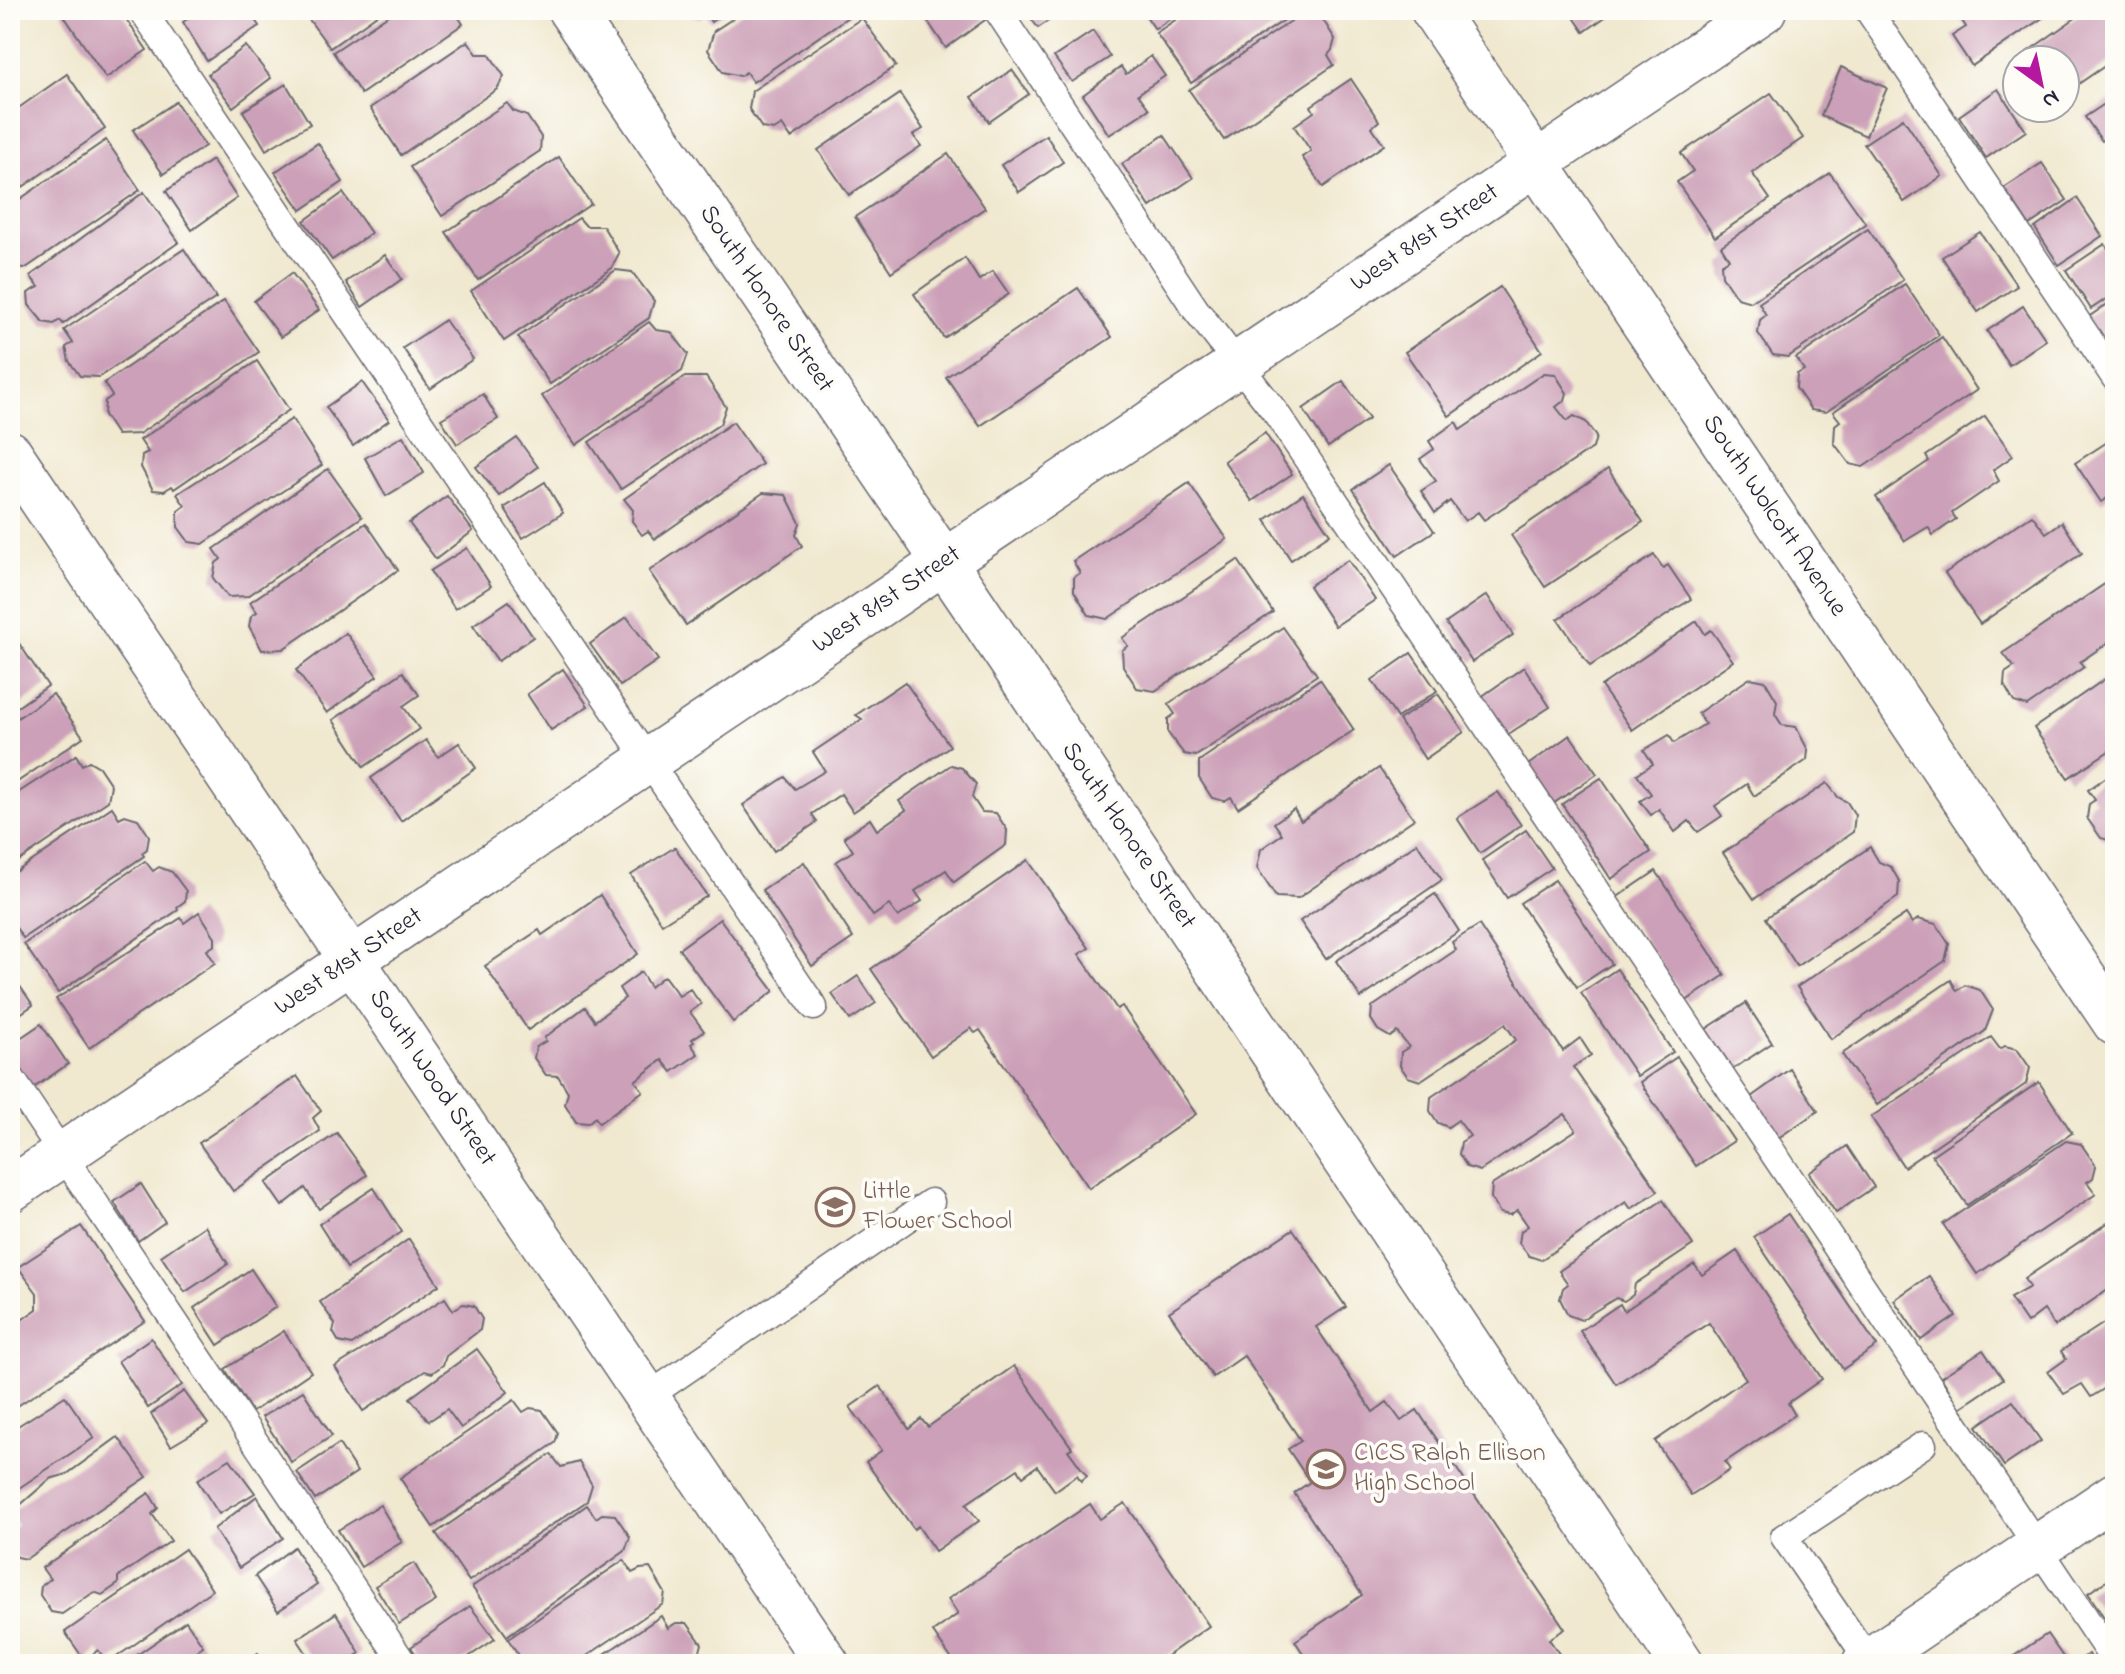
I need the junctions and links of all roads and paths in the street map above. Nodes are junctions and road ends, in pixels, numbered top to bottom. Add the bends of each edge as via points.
1 (142, 10) edge
2 (570, 10) edge
3 (997, 10) edge
4 (1433, 10) edge
5 (1764, 10) edge
6 (1868, 10) edge
7 (1537, 163) junction
8 (1237, 364) junction
9 (2115, 378) edge
10 (10, 453) edge
11 (944, 562) junction
12 (647, 761) junction
13 (352, 961) junction
14 (814, 1007) dead end
15 (2115, 1023) edge
16 (10, 1076) edge
17 (63, 1155) junction
18 (10, 1190) edge
19 (931, 1202) dead end
20 (647, 1397) junction
21 (1923, 1445) dead end
22 (2115, 1495) edge
23 (2037, 1548) junction
24 (1866, 1662) edge
25 (2115, 1662) edge
26 (404, 1664) edge
27 (827, 1664) edge
28 (1682, 1664) edge

1 - 12 lane
2 - 11 street, South Honore Street
3 - 8 lane
4 - 7 street, South Wolcott Avenue
5 - 7 street, West 81st Street
6 - 9 lane
7 - 8 street, West 81st Street
7 - 15 street, South Wolcott Avenue
8 - 11 street, West 81st Street
8 - 23 lane via 1276,413
10 - 13 street, South Wood Street
11 - 12 street, West 81st Street
11 - 28 street, South Honore Street
12 - 13 street, West 81st Street
12 - 14 lane
13 - 17 street, West 81st Street
13 - 20 street, South Wood Street
16 - 17 lane
17 - 18 street, West 81st Street
17 - 26 lane
19 - 20 lane
20 - 27 street, South Wood Street
21 - 24 lane via 1784,1537
22 - 23 street
23 - 24 street
23 - 25 lane

